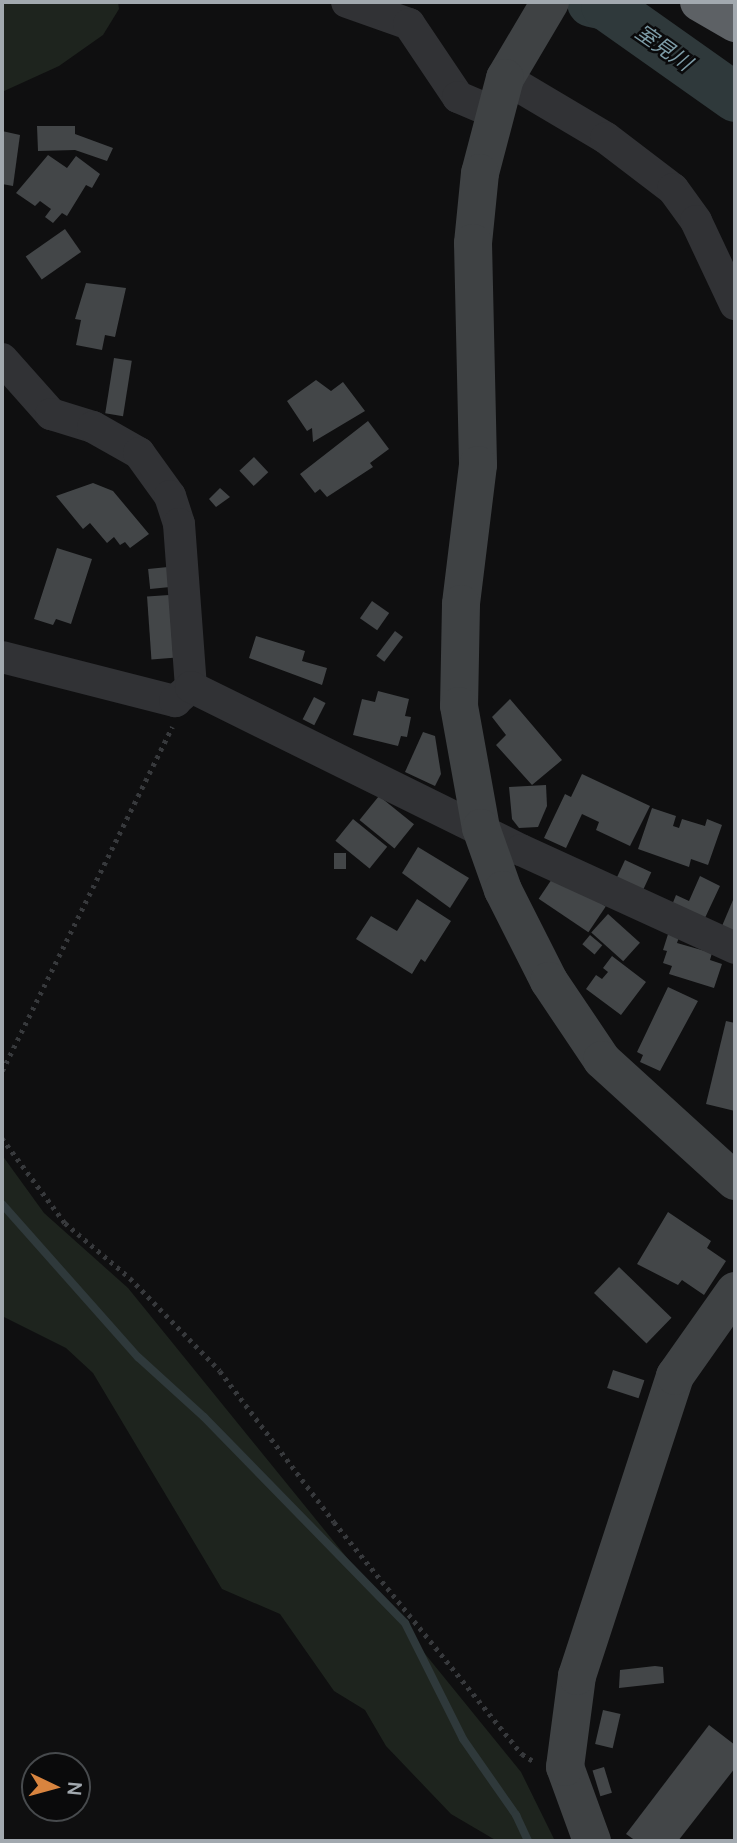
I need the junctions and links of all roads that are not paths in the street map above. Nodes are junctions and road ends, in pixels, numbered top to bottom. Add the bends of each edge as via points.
1 (347, 2) edge
2 (550, 2) edge
3 (699, 2) edge
4 (735, 23) edge
5 (500, 95) junction
6 (735, 304) edge
7 (2, 359) edge
8 (2, 657) edge
9 (183, 694) junction
10 (481, 828) junction
11 (735, 948) edge
12 (735, 1181) edge
13 (735, 1290) edge
14 (592, 1841) edge

1 - 5 street via 410,24 458,97
2 - 5 street
3 - 4 highway
5 - 6 street via 607,138 673,189 696,221
5 - 10 street via 480,173 473,243 478,465 461,604 459,706
7 - 9 street via 51,414 93,427 139,453 170,496 179,524
8 - 9 street
9 - 10 street
10 - 11 street
10 - 12 street via 513,911 575,1025 630,1090
13 - 14 street via 675,1376 577,1676 565,1767

